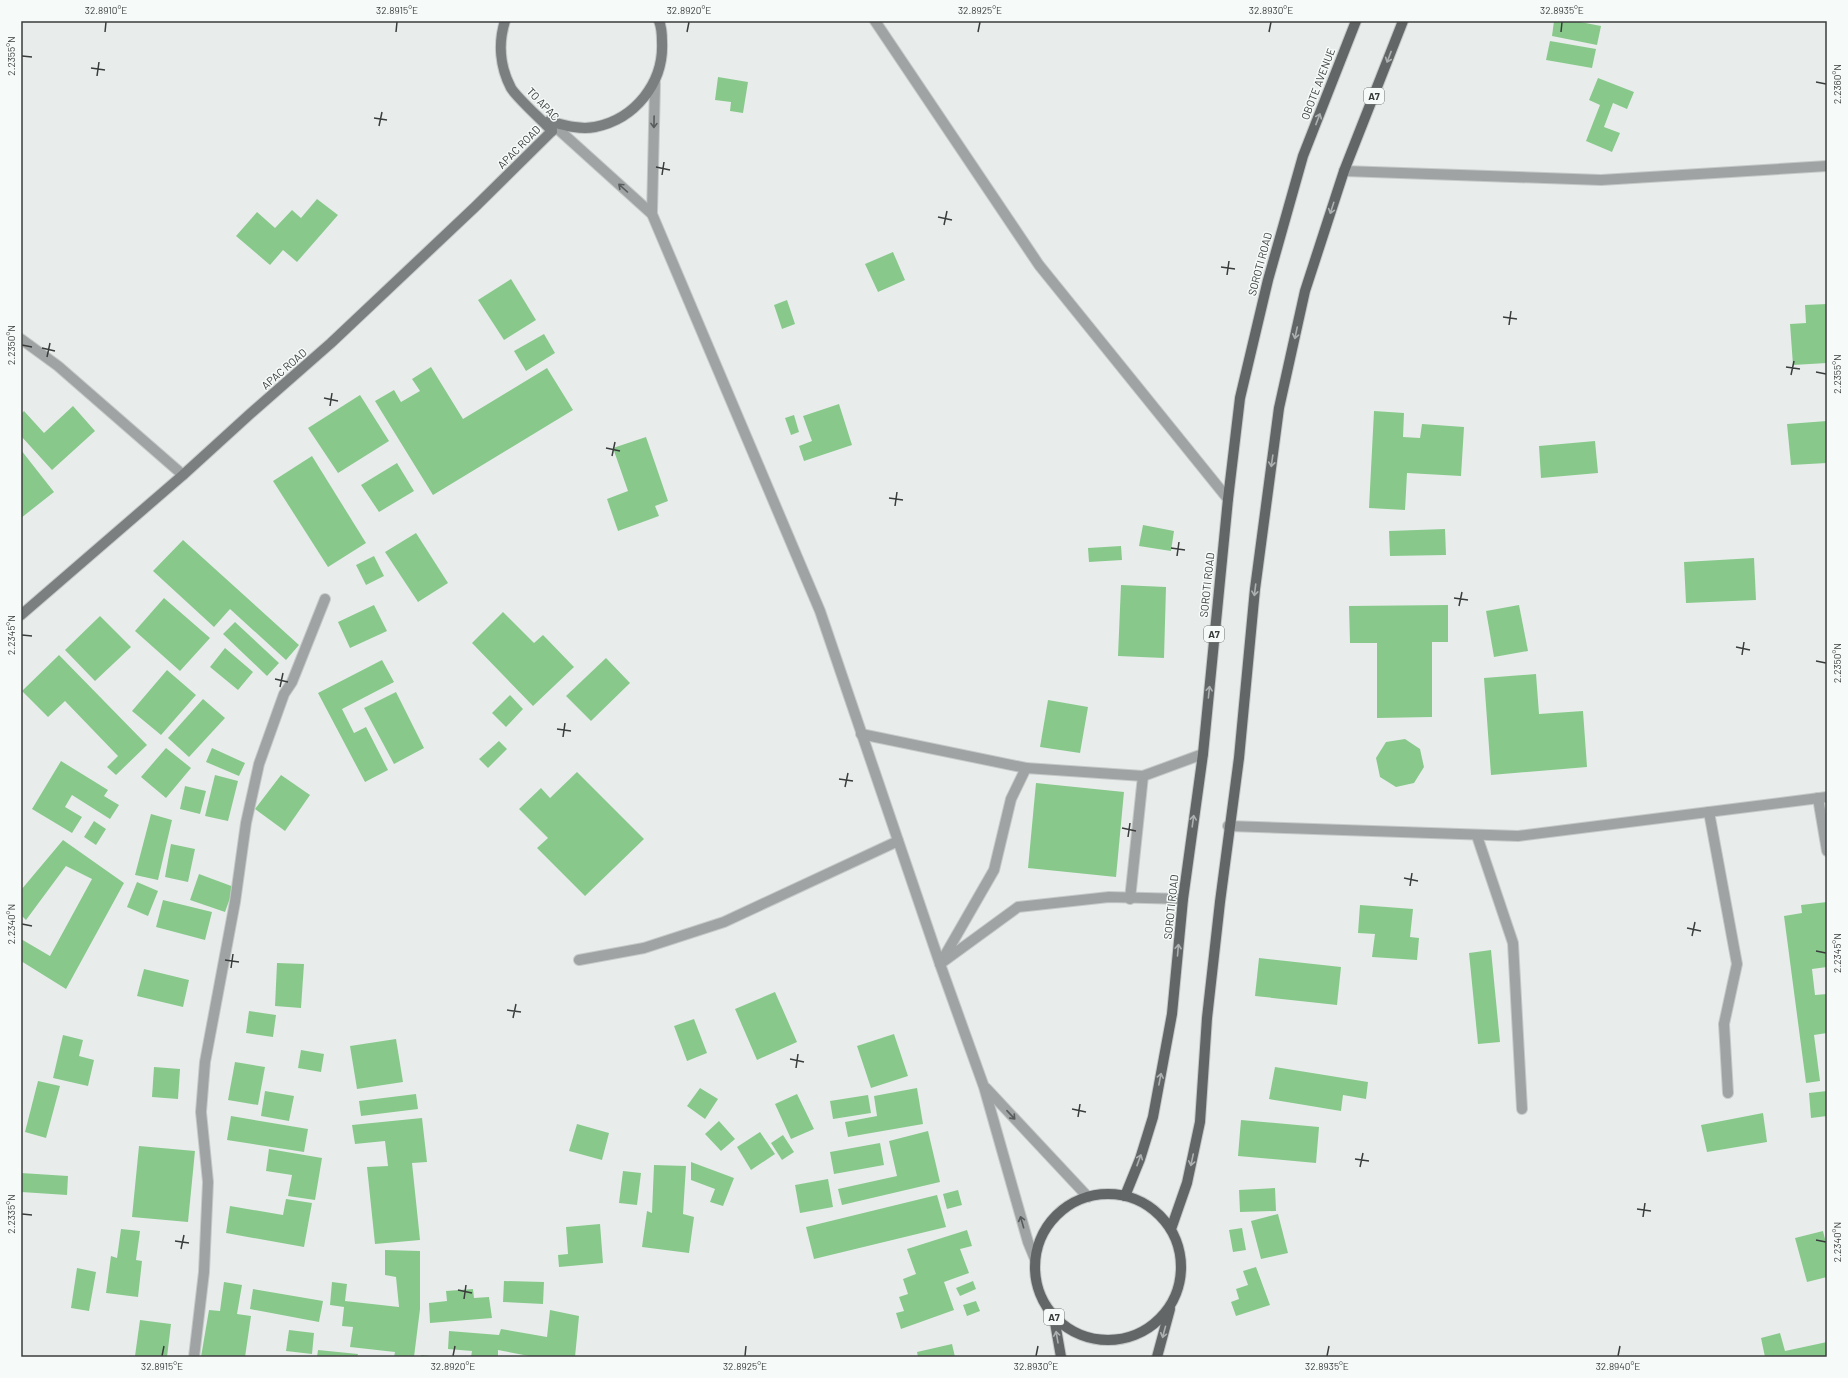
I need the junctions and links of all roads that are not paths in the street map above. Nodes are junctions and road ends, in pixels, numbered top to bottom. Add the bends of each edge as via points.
1 (505, 21) edge
2 (659, 21) edge
3 (875, 21) edge
4 (1356, 21) edge
5 (1403, 21) edge
6 (655, 83) junction
7 (551, 126) junction
8 (1304, 156) joint
9 (1827, 166) edge
10 (1344, 171) junction
11 (652, 214) junction
12 (21, 339) edge
13 (183, 475) junction
14 (1228, 499) junction
15 (325, 599) dead end
16 (21, 615) edge
17 (861, 734) junction
18 (1203, 754) junction
19 (1026, 768) junction
20 (1143, 776) junction
21 (1822, 798) edge
22 (1709, 812) junction
23 (1228, 826) junction
24 (1477, 836) junction
25 (898, 841) junction
26 (1827, 851) edge
27 (1130, 899) junction
28 (1183, 900) junction
29 (579, 960) dead end
30 (940, 964) junction
31 (984, 1087) junction
32 (1728, 1094) dead end
33 (1522, 1109) dead end
34 (1088, 1196) junction
35 (1125, 1196) junction
36 (1171, 1229) junction
37 (1035, 1259) junction
38 (1170, 1307) junction
39 (1054, 1317) junction
40 (194, 1357) edge
41 (1061, 1357) edge
42 (1157, 1357) edge

1 - 7 main road, TO APAC via 501,35 502,62 512,89
2 - 6 main road, TO APAC via 662,28 663,56
3 - 14 street via 1039,265
8 -> 4 main road, OBOTE AVENUE / A7
5 -> 10 main road, A7
6 - 7 main road, TO APAC via 638,105 615,121 594,127
6 -> 11 street
11 -> 7 street
7 - 13 main road, APAC ROAD via 476,207 331,343
8 - 14 main road, SOROTI ROAD / A7 via 1268,280 1240,398
9 - 10 street via 1601,180
10 -> 23 main road, A7 via 1305,291 1280,408 1255,589 1239,758
11 - 17 street via 820,611
12 - 13 street via 58,366
13 - 16 main road, APAC ROAD
18 -> 14 main road, SOROTI ROAD / A7
15 - 40 street via 292,682 284,694 259,764 246,823 235,902 205,1062 201,1112 208,1182 204,1272
17 - 19 street
17 - 25 street
18 - 20 street
28 -> 18 main road, SOROTI ROAD / A7
19 - 20 street
19 - 30 street via 1011,799 994,870
20 - 27 street
21 - 22 street
21 - 26 street
22 - 24 street via 1518,836
22 - 32 street via 1736,964 1724,1024
23 - 24 street
23 -> 36 main road, A7 via 1207,1018 1200,1122 1187,1183
24 - 33 street via 1513,943
25 - 29 street via 724,922 644,948
25 - 30 street
27 - 28 street
27 - 30 street via 1109,897 1018,907
35 -> 28 main road, SOROTI ROAD / A7 via 1153,1117 1172,1014
30 - 31 street
31 -> 34 street
37 -> 31 street
34 - 35 main road, A7
34 - 37 main road, A7 via 1068,1206 1052,1220 1040,1238
35 - 36 main road, A7 via 1151,1208
36 - 38 main road, A7 via 1179,1248 1182,1268 1179,1288
37 - 39 main road, A7 via 1035,1280 1042,1300
38 - 39 main road, A7 via 1155,1324 1136,1335 1114,1340 1092,1339 1071,1331
38 -> 42 main road, A7
41 -> 39 main road, A7

